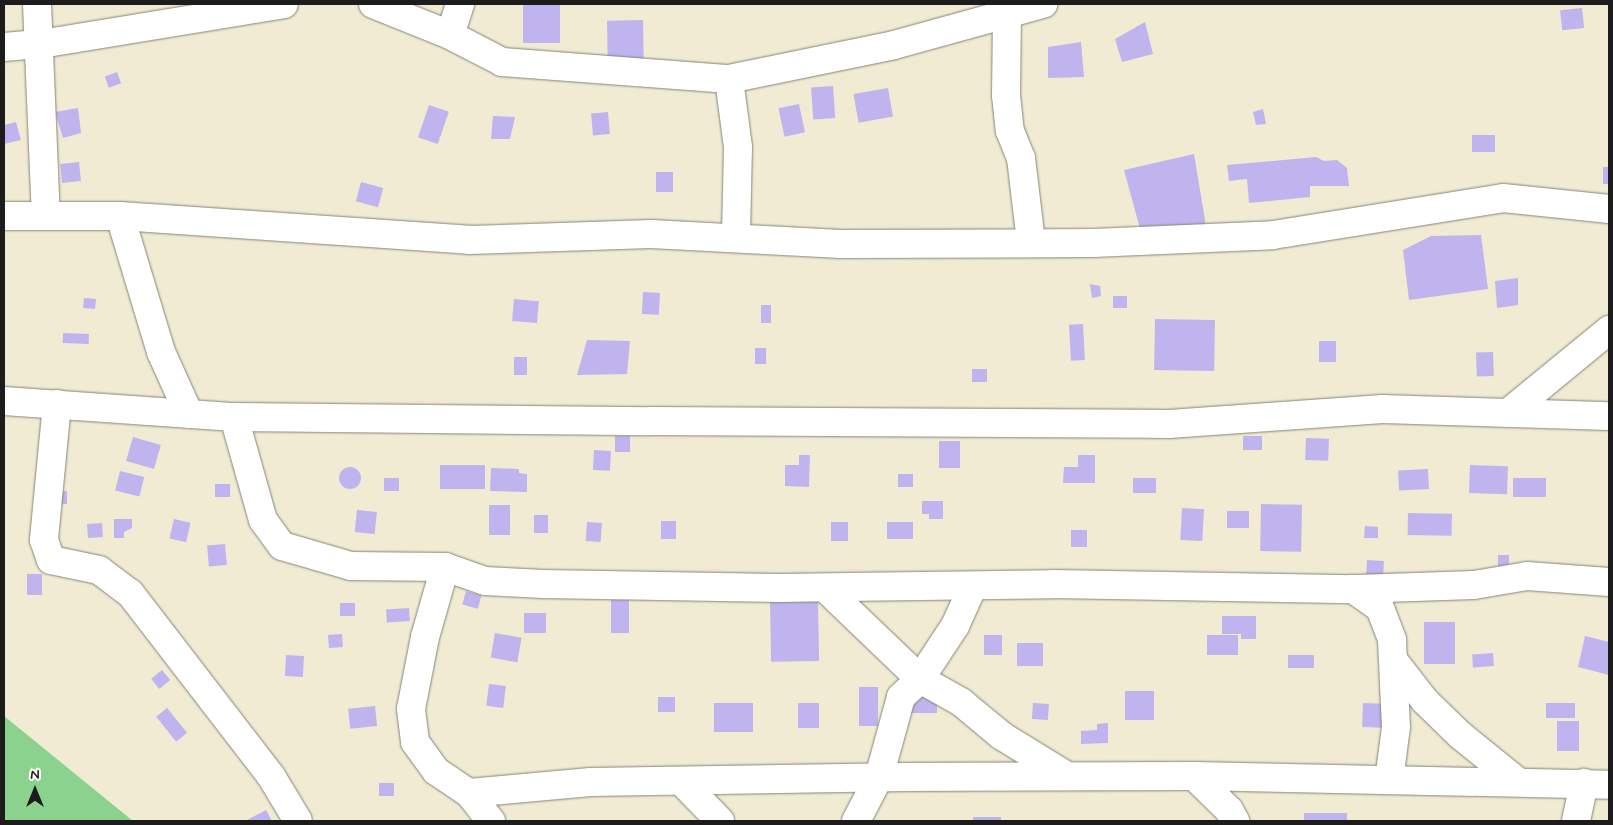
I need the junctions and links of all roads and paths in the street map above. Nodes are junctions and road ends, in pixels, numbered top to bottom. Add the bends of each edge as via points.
1 (37, 4) edge
2 (270, 4) edge
3 (374, 4) edge
4 (460, 4) edge
5 (1043, 4) edge
6 (1007, 14) junction
7 (450, 35) junction
8 (41, 44) junction
9 (4, 47) edge
10 (729, 79) junction
11 (1609, 209) edge
12 (4, 216) edge
13 (46, 216) junction
14 (120, 216) junction
15 (736, 238) junction
16 (1031, 242) junction
17 (1609, 330) edge
18 (4, 401) edge
19 (57, 404) junction
20 (1508, 413) junction
21 (189, 414) junction
22 (1609, 416) edge
23 (234, 417) junction
24 (445, 567) junction
25 (1609, 582) edge
26 (973, 586) junction
27 (826, 588) junction
28 (1353, 588) junction
29 (1394, 661) junction
30 (920, 679) junction
31 (1067, 776) junction
32 (1194, 776) junction
33 (879, 777) junction
34 (1389, 780) junction
35 (681, 781) junction
36 (1518, 782) junction
37 (1596, 784) edge
38 (469, 793) junction
39 (298, 821) edge
40 (491, 821) edge
41 (720, 821) edge
42 (856, 821) edge
43 (1235, 821) edge
44 (1576, 821) edge

1 - 8 street
2 - 8 street
3 - 7 street
4 - 7 street
5 - 6 street
6 - 10 street via 894,45
6 - 16 street via 1006,95 1010,131 1021,158
7 - 10 street via 502,62
8 - 9 street
8 - 13 street
10 - 15 street via 738,147
11 - 16 street via 1503,198 1273,235 1093,243
12 - 13 street
13 - 14 street
14 - 15 street via 469,240 650,234
14 - 21 street via 161,352
15 - 16 street via 841,244
17 - 20 street
18 - 19 street
19 - 21 street
19 - 39 street via 44,540 51,560 99,570 130,593 265,768
20 - 22 street
20 - 23 street via 1382,409 1169,424
21 - 23 street
23 - 24 street via 263,520 282,546 351,566
24 - 27 street via 485,581
24 - 38 street via 425,637 411,709 415,742 436,771
25 - 28 street via 1527,576 1474,585
26 - 27 street
26 - 28 street
26 - 30 street via 955,626
27 - 30 street
28 - 29 street via 1380,608 1392,640
29 - 34 street via 1396,727
29 - 36 street via 1425,701 1460,735
30 - 31 street via 961,702 1002,736
30 - 33 street via 901,697
31 - 32 street
31 - 33 street
32 - 34 street
32 - 43 street via 1229,810
33 - 35 street
33 - 42 street
34 - 36 street
35 - 38 street via 591,782
35 - 41 street
36 - 37 street
37 - 44 street
38 - 40 street

